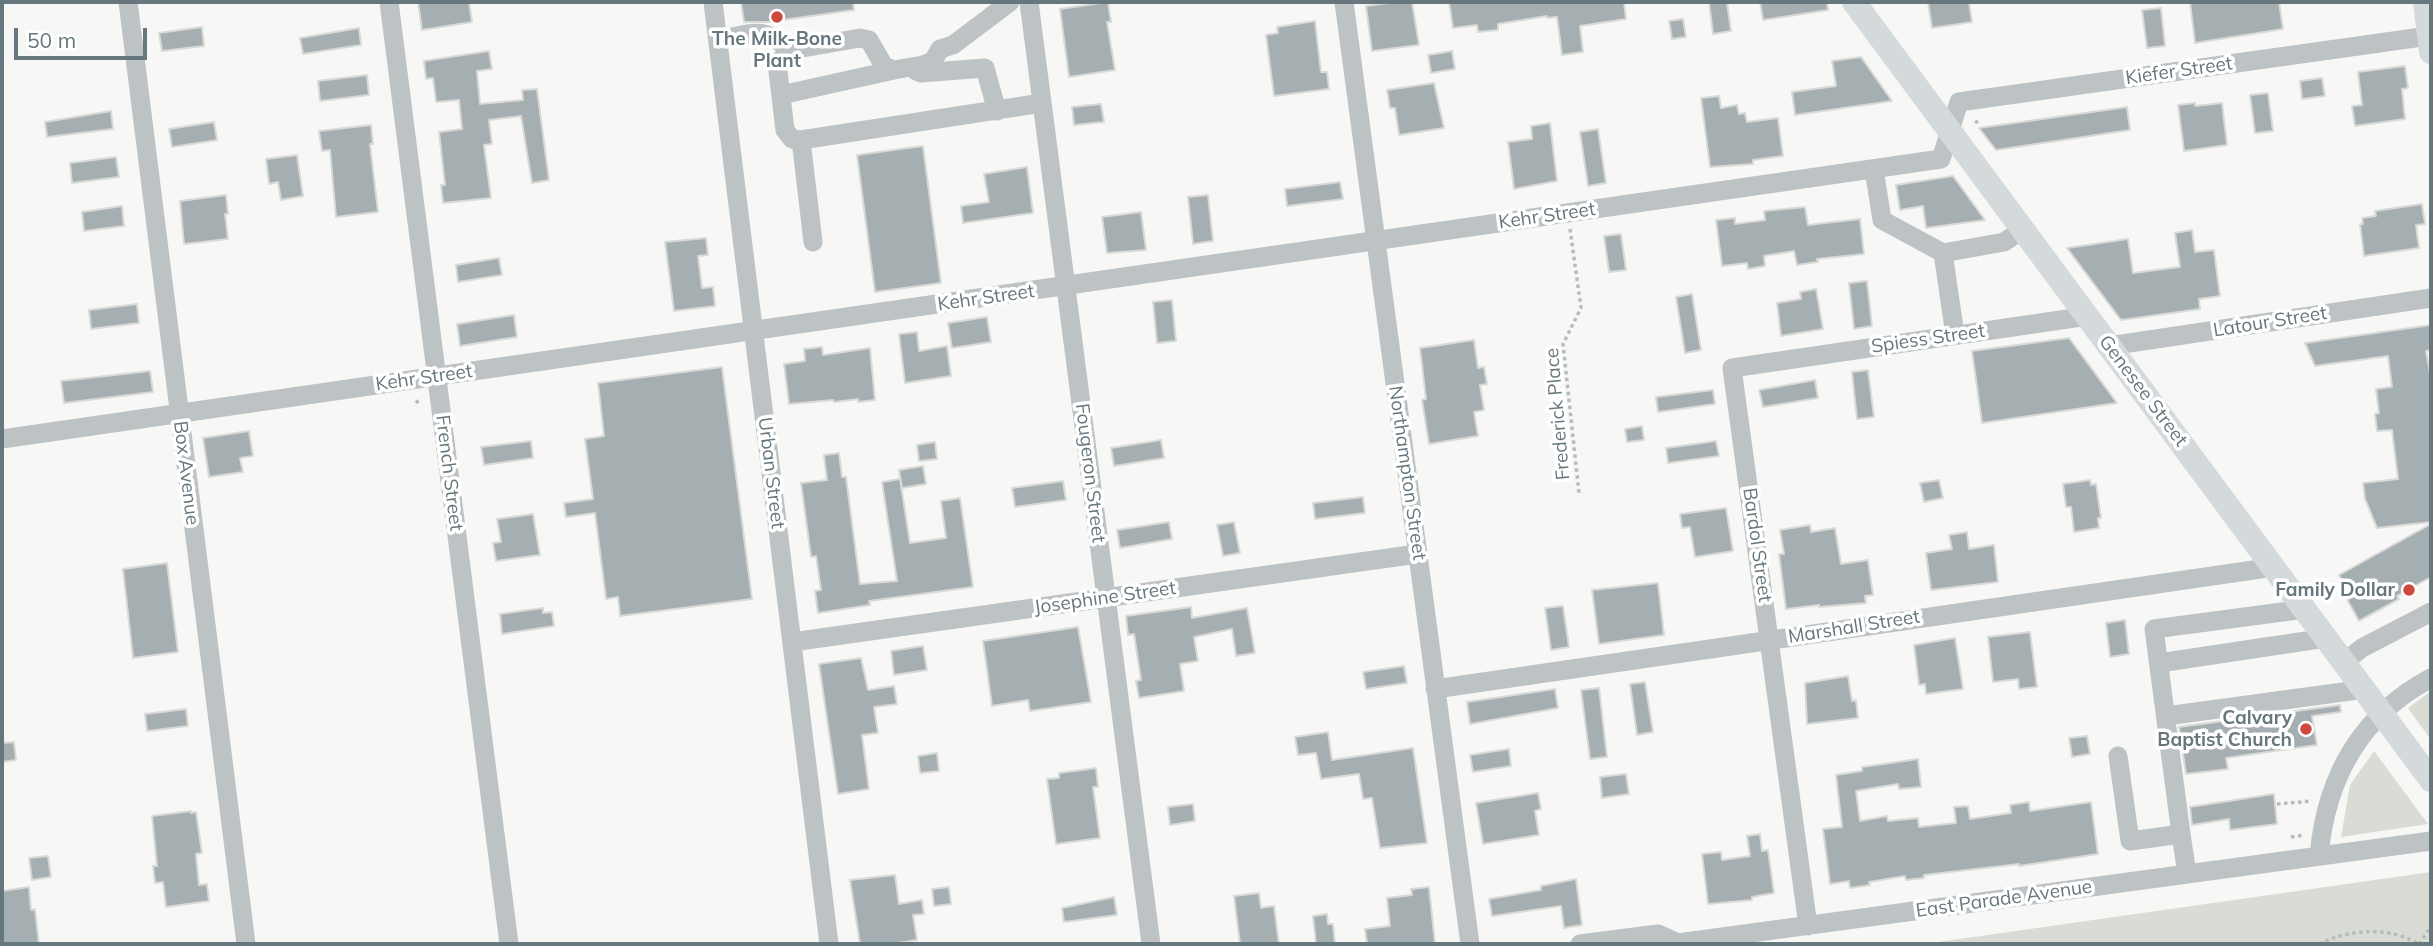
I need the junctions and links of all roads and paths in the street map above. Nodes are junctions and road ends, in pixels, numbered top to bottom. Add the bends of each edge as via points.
1 (128, 2) edge
2 (389, 2) edge
3 (713, 2) edge
4 (1010, 2) edge
5 (1030, 2) edge
6 (1344, 2) edge
7 (1854, 2) edge
8 (2425, 2) edge
9 (718, 40) junction
10 (2430, 44) edge
11 (790, 51) junction
12 (901, 69) junction
13 (781, 95) junction
14 (1042, 103) junction
15 (996, 111) junction
16 (1950, 132) junction
17 (801, 140) junction
18 (1874, 169) junction
19 (1568, 213) junction
20 (2022, 230) junction
21 (1376, 241) junction
22 (813, 242) dead end
23 (1943, 253) junction
24 (1066, 287) junction
25 (2431, 298) edge
26 (2088, 316) junction
27 (753, 330) junction
28 (1955, 335) junction
29 (2109, 346) junction
30 (1768, 363) joint
31 (436, 376) junction
32 (179, 414) junction
33 (2, 439) edge
34 (1578, 492) dead end
35 (1418, 554) junction
36 (2274, 567) junction
37 (1106, 598) junction
38 (2305, 609) junction
39 (2431, 612) edge
40 (2326, 638) junction
41 (1770, 639) junction
42 (792, 642) junction
43 (2344, 662) junction
44 (2158, 663) junction
45 (2431, 678) edge
46 (1435, 689) junction
47 (2365, 689) junction
48 (2382, 713) junction
49 (2166, 716) junction
50 (2118, 756) dead end
51 (2431, 780) edge
52 (2316, 802) dead end
53 (2277, 804) dead end
54 (2181, 834) junction
55 (2306, 835) dead end
56 (2291, 836) dead end
57 (2431, 841) edge
58 (2319, 856) junction
59 (2187, 874) junction
60 (1808, 926) junction
61 (2431, 927) edge
62 (246, 944) edge
63 (509, 944) edge
64 (829, 944) edge
65 (1151, 944) edge
66 (1470, 944) edge
67 (1580, 944) edge
68 (1678, 944) edge
69 (2319, 944) edge
70 (2419, 944) edge

1 - 32 street, Box Avenue
2 - 31 street, French Street
3 - 9 street, Urban Street
4 - 12 street via 953,45 940,49 933,61
5 - 14 street, Fougeron Street
6 - 21 street, Northampton Street
7 - 16 main road, Genesee Street
8 - 10 main road
9 - 11 street via 769,33
9 - 27 street, Urban Street
10 - 16 street, Kiefer Street via 1959,102
11 - 12 street via 860,38 869,40 884,66
11 - 13 street via 777,63
12 - 13 street
12 - 15 street via 921,73 985,68
13 - 17 street via 785,130 792,139
14 - 15 street
14 - 24 street, Fougeron Street
15 - 17 street
16 - 18 street, Kehr Street via 1941,159
16 - 20 main road, Genesee Street
17 - 22 street
18 - 19 street, Kehr Street
18 - 23 street via 1882,220
19 - 21 street, Kehr Street
19 - 34 path, Frederick Place via 1581,308 1563,344
20 - 23 street via 2004,242
20 - 26 main road, Genesee Street
21 - 24 street, Kehr Street
21 - 35 street, Northampton Street
23 - 28 street
24 - 27 street, Kehr Street
24 - 37 street, Fougeron Street
25 - 29 street, Latour Street
26 - 28 street, Spiess Street
26 - 29 main road, Genesee Street
27 - 31 street, Kehr Street
27 - 42 street, Urban Street
28 - 30 street, Spiess Street
29 - 36 main road, Genesee Street
30 - 41 street, Bardol Street via 1732,368
31 - 32 street, Kehr Street
31 - 63 street, French Street
32 - 33 street, Kehr Street
32 - 62 street, Box Avenue
35 - 37 street, Josephine Street
35 - 46 street, Northampton Street
36 - 38 main road, Genesee Street
36 - 41 street, Marshall Street
37 - 42 street, Josephine Street
37 - 65 street, Fougeron Street
38 - 40 main road, Genesee Street
38 - 44 street via 2154,629
39 - 43 street
40 - 43 main road, Genesee Street
40 - 44 street
41 - 46 street, Marshall Street
41 - 60 street, Bardol Street
42 - 64 street, Urban Street
43 - 47 main road, Genesee Street
44 - 49 street
45 - 48 street
46 - 66 street, Northampton Street
47 - 48 main road, Genesee Street
47 - 49 street
48 - 51 main road, Genesee Street
48 - 58 street via 2363,731 2343,764 2323,822
49 - 54 street
50 - 54 street via 2130,841
52 - 53 path
54 - 59 street
55 - 56 path
57 - 58 street, East Parade Avenue
58 - 59 street, East Parade Avenue
59 - 60 street, East Parade Avenue
60 - 68 street, East Parade Avenue
61 - 70 path
67 - 68 street, East Parade Avenue via 1658,934
69 - 70 path via 2367,931 2397,934

